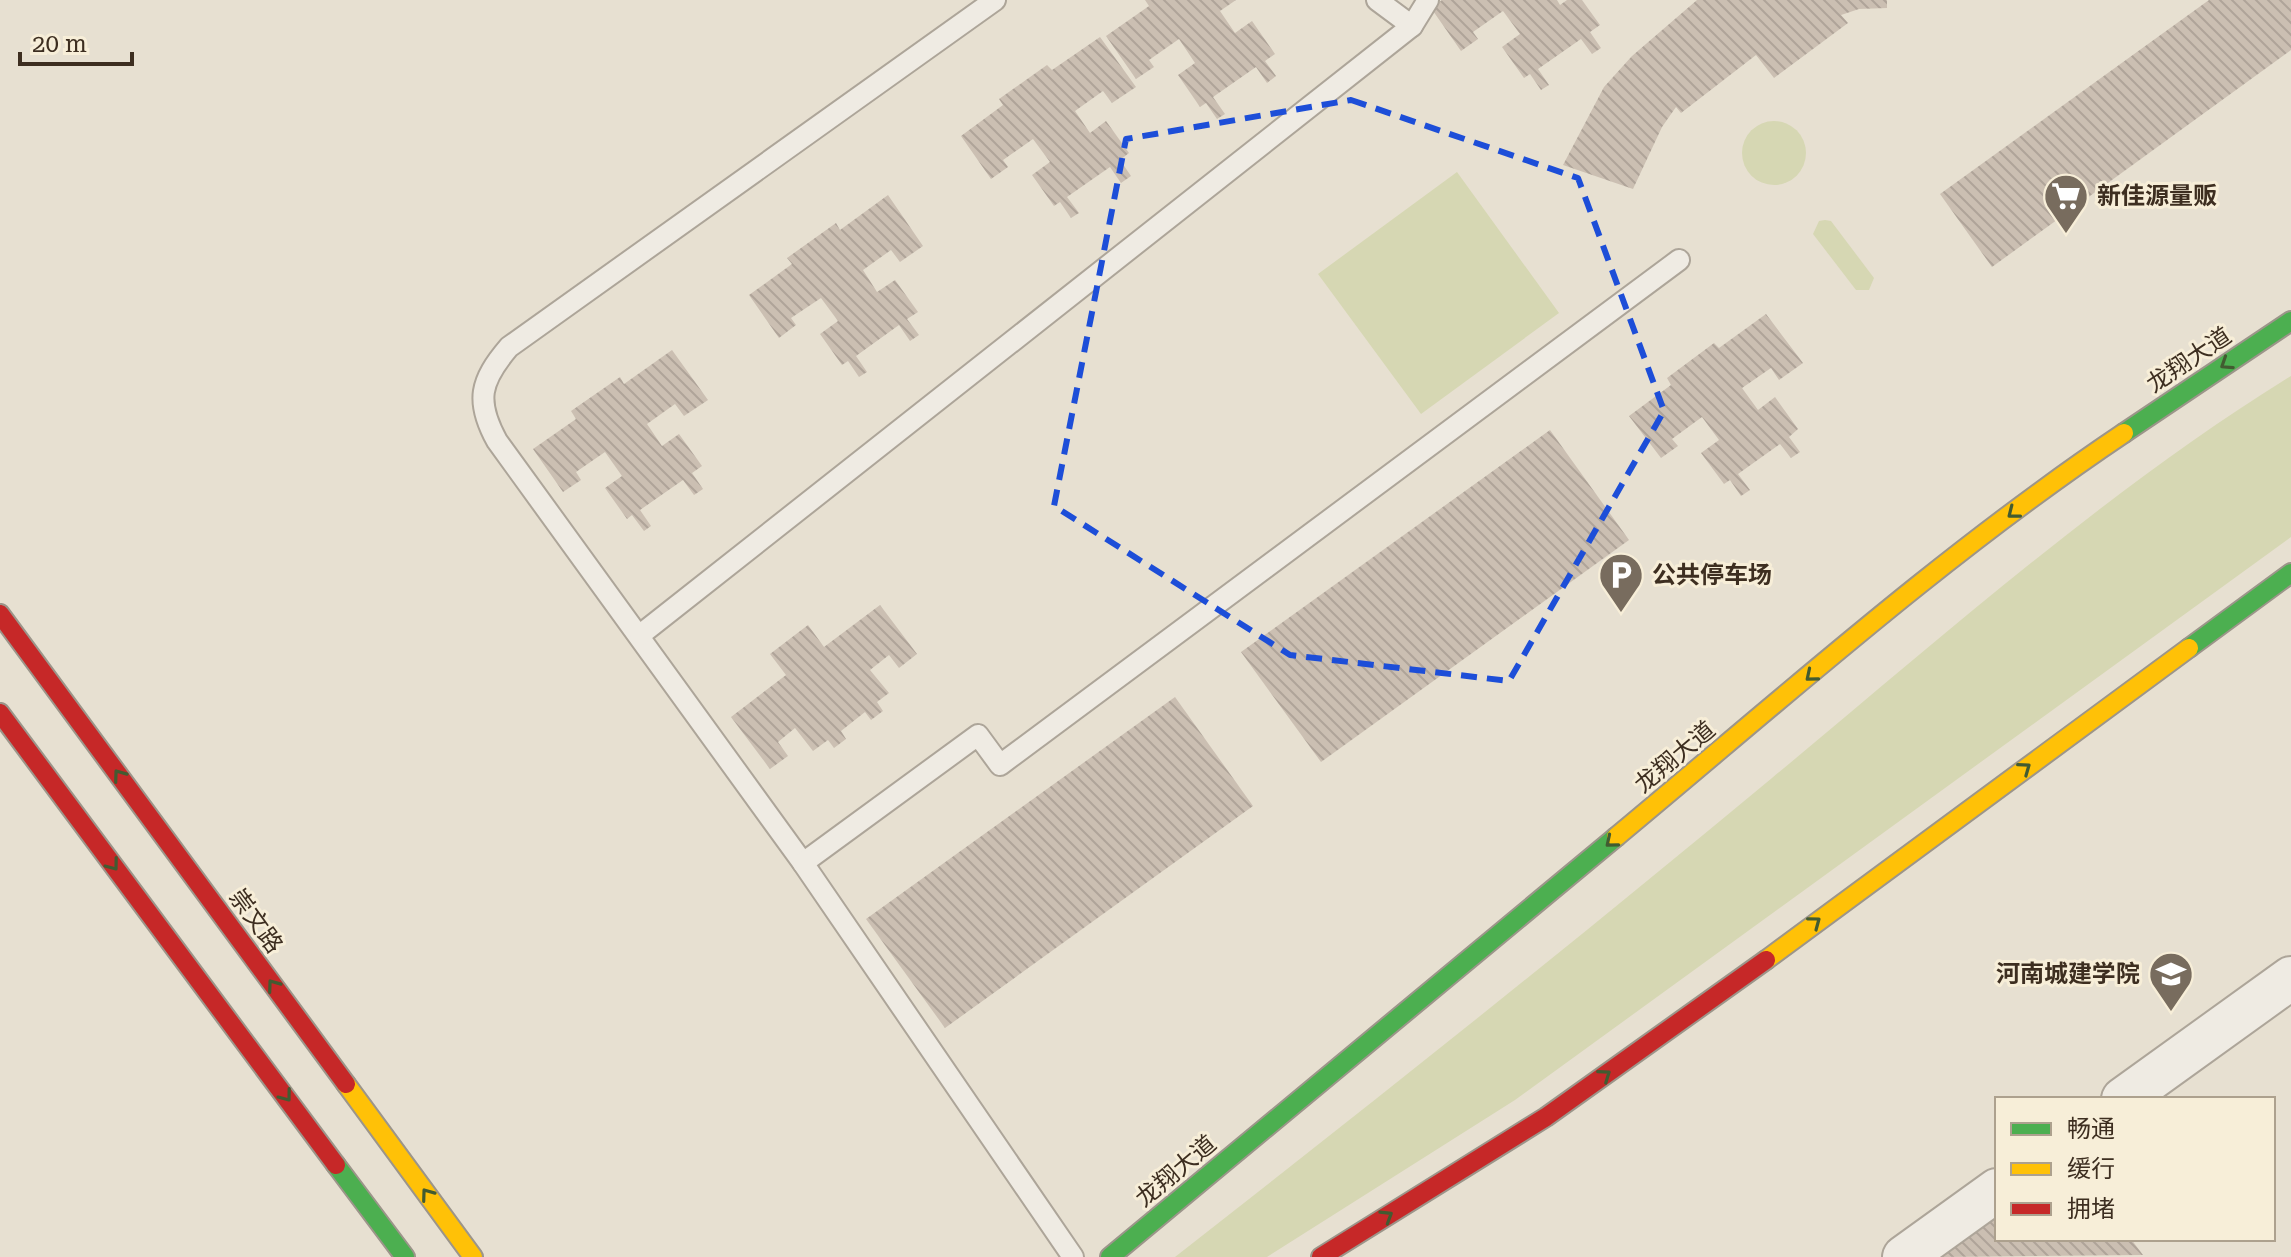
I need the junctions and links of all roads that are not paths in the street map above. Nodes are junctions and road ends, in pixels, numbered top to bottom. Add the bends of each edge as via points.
1 (995, 0) edge
2 (1377, 0) edge
3 (1428, 0) edge
4 (1412, 26) junction
5 (1679, 260) dead end
6 (2291, 321) edge
7 (2291, 573) edge
8 (0, 614) edge
9 (640, 635) junction
10 (0, 713) edge
11 (803, 863) junction
12 (2291, 978) edge
13 (2126, 1097) edge
14 (1995, 1191) edge
15 (405, 1257) edge
16 (473, 1257) edge
17 (1073, 1257) edge
18 (1110, 1257) edge
19 (1321, 1257) edge
20 (1904, 1257) edge

1 - 9 lane via 509,347 491,372 482,401 485,420
2 - 4 lane
3 - 4 lane
4 - 9 lane
5 - 11 lane via 1000,765 978,735
6 -> 18 main road, 龙翔大道 via 2066,472 1904,598
19 -> 7 main road via 1546,1117 1672,1029
16 -> 8 main road, 崇文路
9 - 11 lane
10 -> 15 main road
11 - 17 lane
12 - 13 street
14 - 20 street

